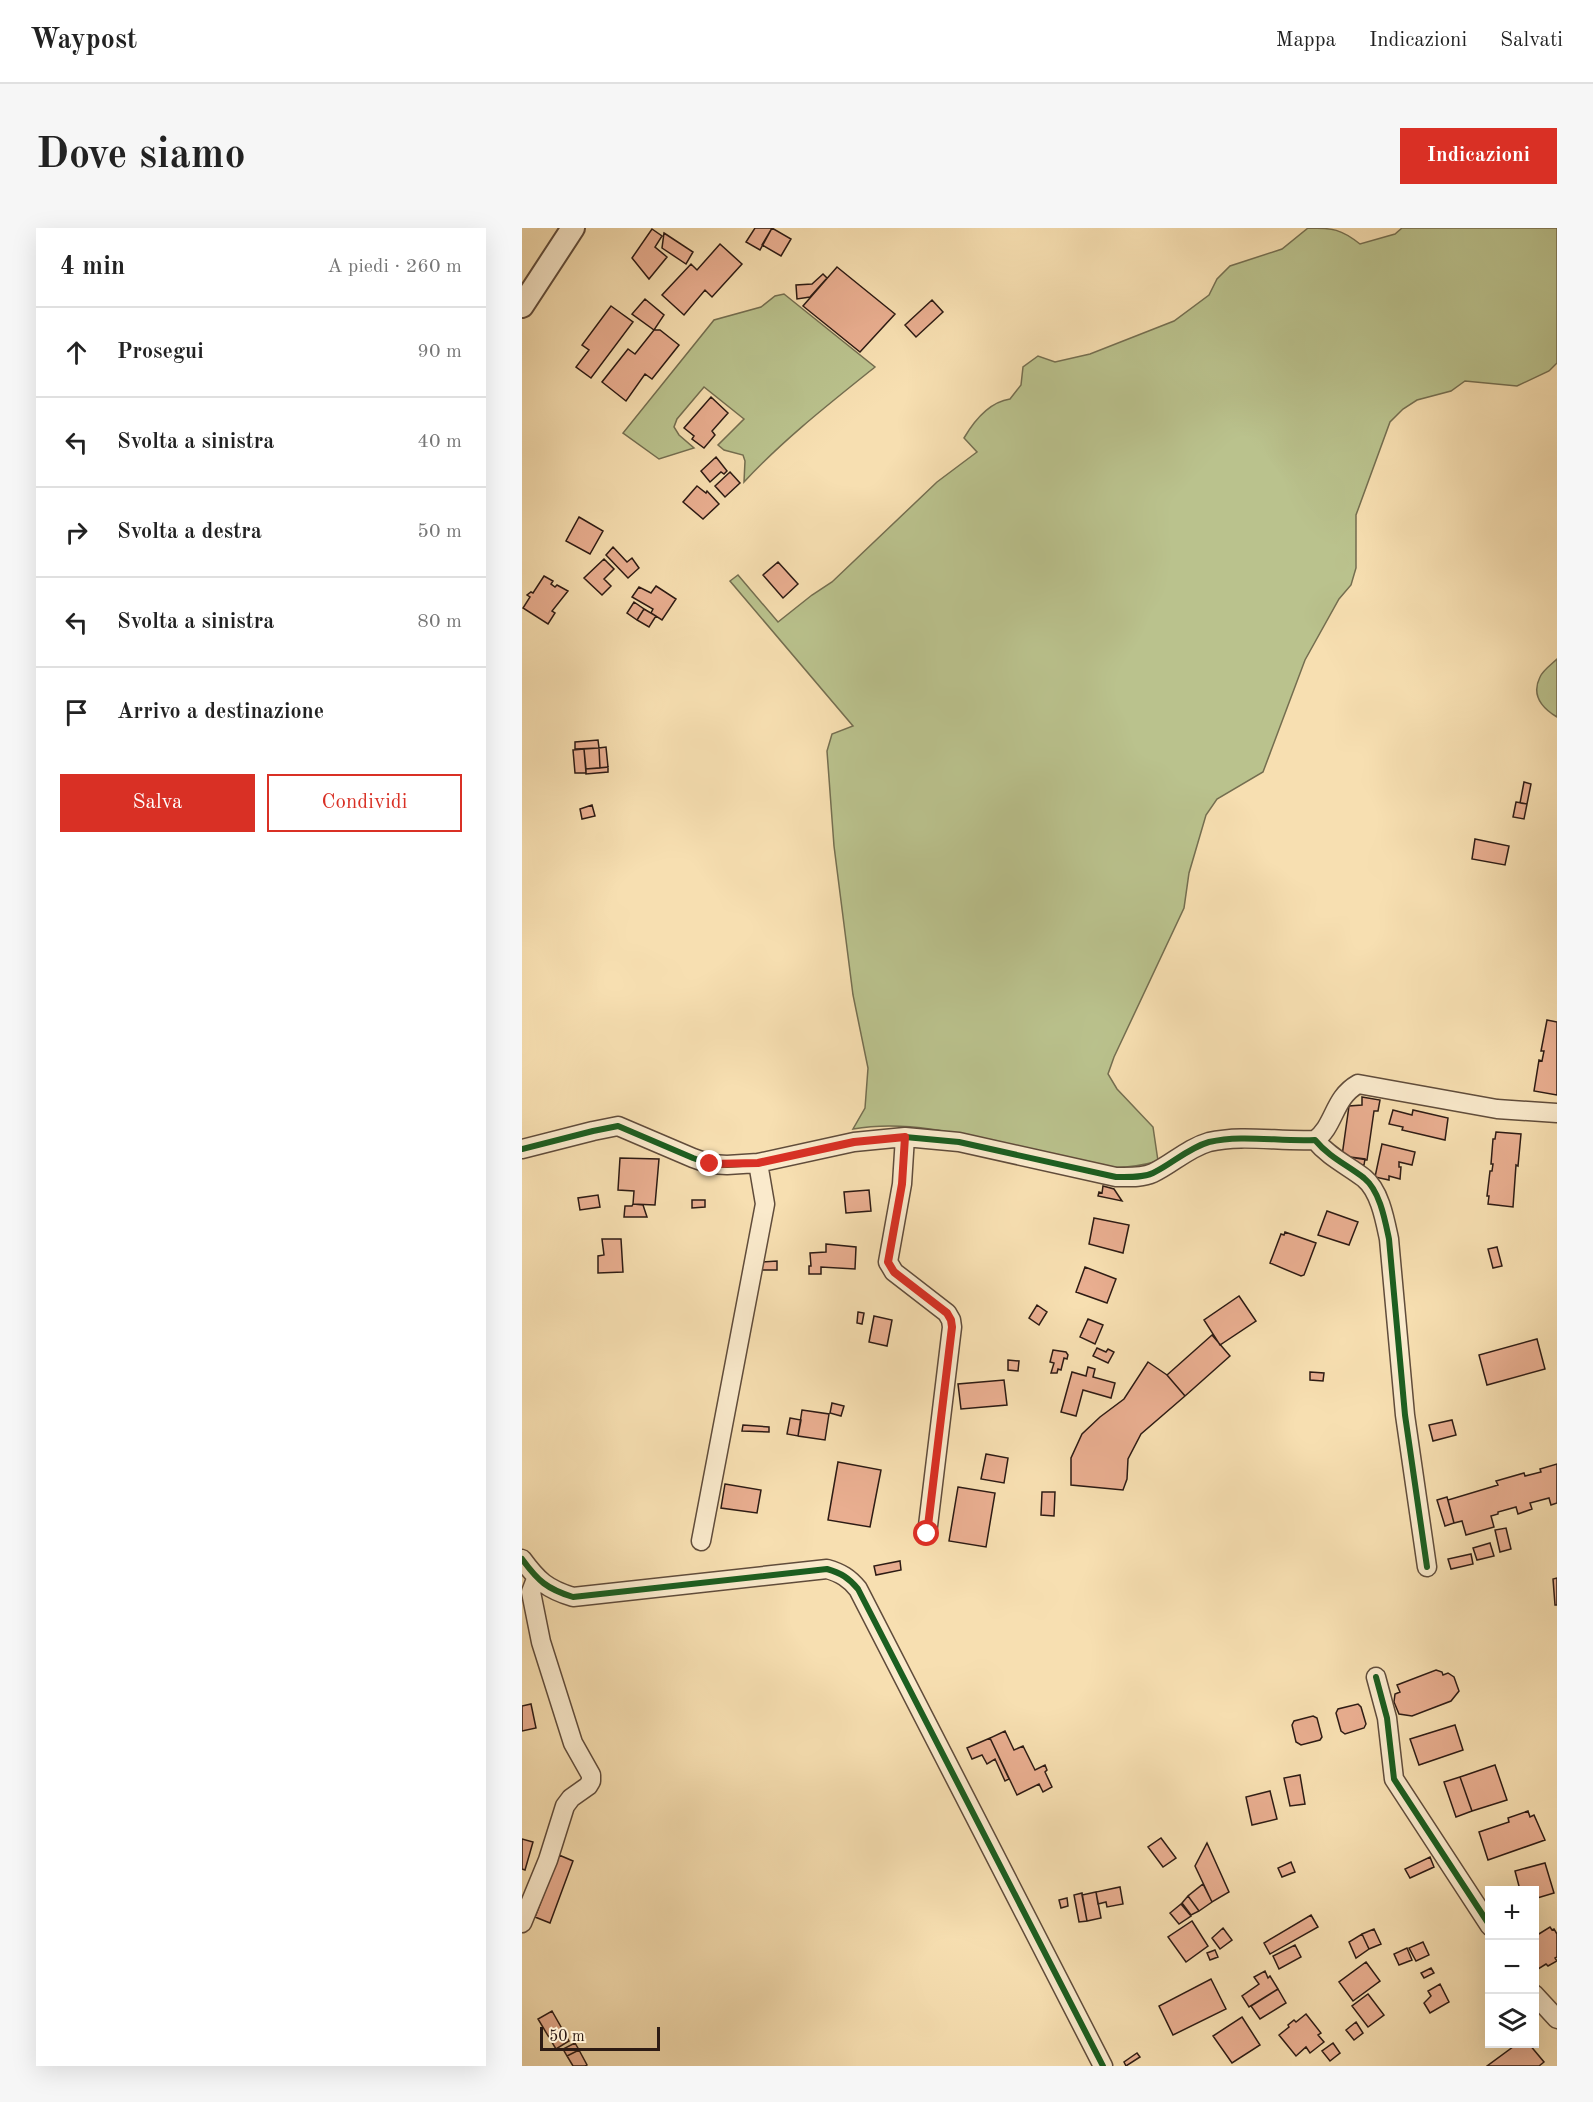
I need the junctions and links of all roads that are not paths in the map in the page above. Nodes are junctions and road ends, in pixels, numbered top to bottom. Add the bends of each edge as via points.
1 (573, 228) edge
2 (522, 306) edge
3 (1557, 1113) edge
4 (905, 1137) junction
5 (1315, 1140) junction
6 (522, 1149) edge
7 (758, 1163) junction
8 (927, 1534) dead end
9 (701, 1541) dead end
10 (522, 1559) edge
11 (1427, 1567) dead end
12 (536, 1579) junction
13 (1376, 1677) dead end
14 (1485, 1918) edge
15 (522, 1923) edge
16 (1539, 1999) edge
17 (1557, 2019) edge
18 (1103, 2066) edge

1 - 2 street
3 - 5 street via 1497,1109 1358,1084 1349,1090 1323,1135
4 - 5 street via 959,1142 1116,1177 1152,1174 1188,1151 1223,1139
4 - 7 street via 854,1142
4 - 8 street via 902,1184 888,1262 894,1272 947,1313 952,1327
5 - 11 street via 1324,1152 1366,1180 1385,1216 1405,1415
6 - 7 street via 618,1126 710,1164
7 - 9 street via 765,1204
10 - 12 street
12 - 15 street via 531,1592 541,1642 573,1743 591,1781 565,1806
12 - 18 street via 573,1597 826,1569 850,1579
13 - 14 street via 1387,1718 1394,1779
16 - 17 street

